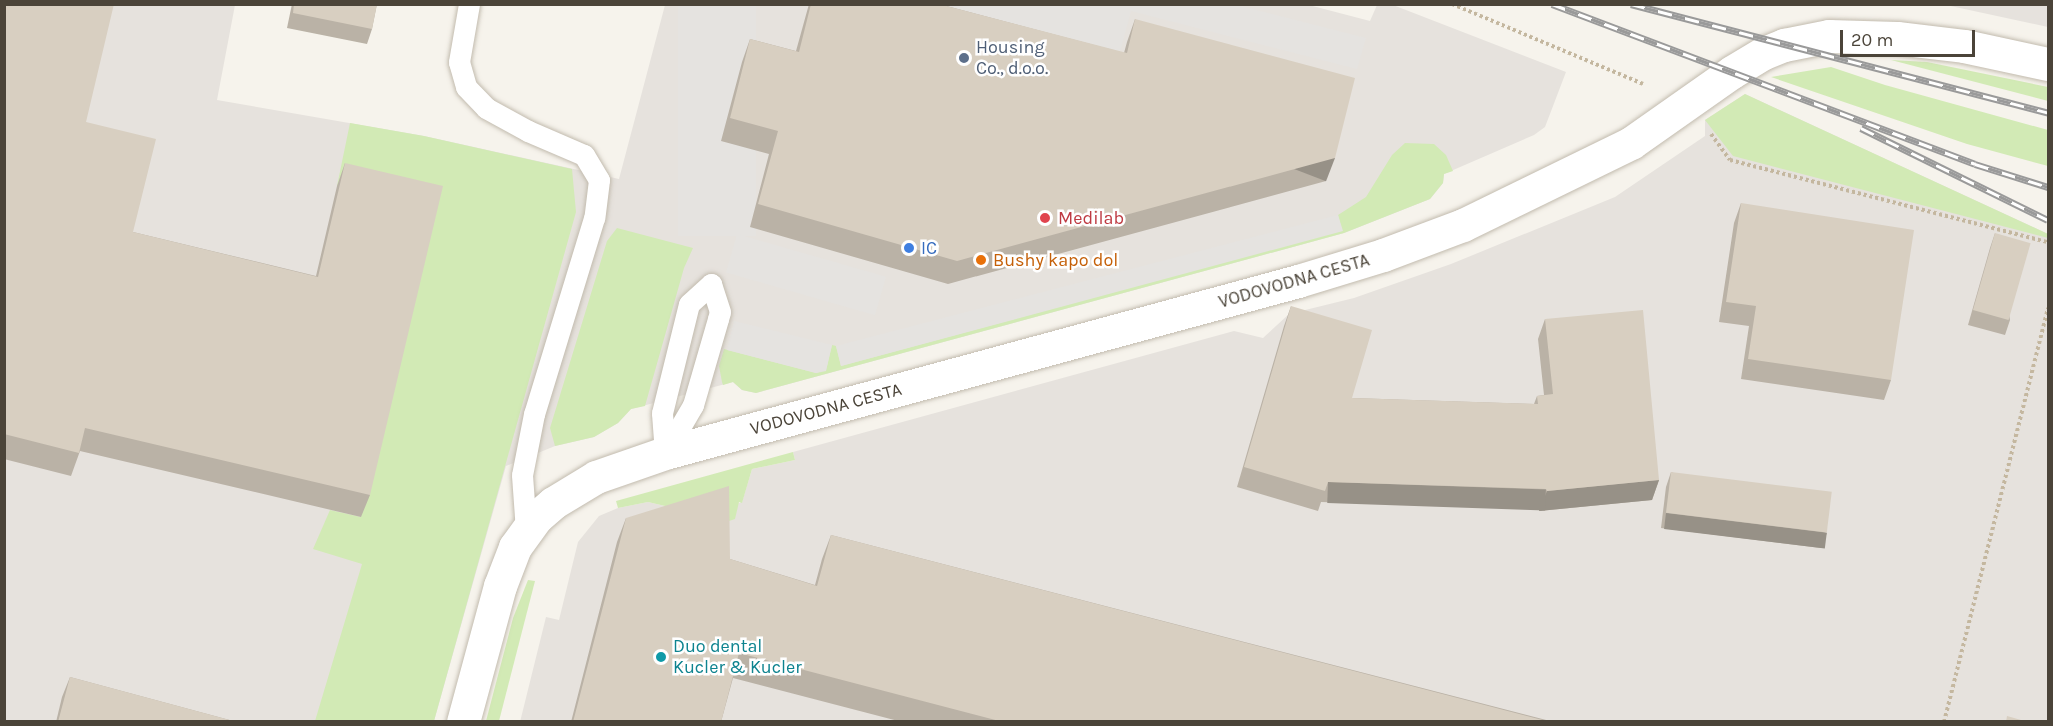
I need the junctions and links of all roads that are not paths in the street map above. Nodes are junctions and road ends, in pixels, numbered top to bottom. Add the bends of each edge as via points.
1 (469, 4) edge
2 (2049, 64) edge
3 (665, 453) junction
4 (526, 531) junction
5 (463, 722) edge

1 - 4 lane via 459,62 466,87 486,108 584,155 599,180 594,218 534,414 522,475
2 - 3 street, VODOVODNA CESTA via 1919,40 1829,36 1804,39 1764,53 1631,143 1585,167 1462,225 1383,255
3 - 3 lane via 693,405 720,312 711,284 689,304 662,413
3 - 4 street, VODOVODNA CESTA via 596,477 553,503
4 - 5 street, VODOVODNA CESTA via 505,571

